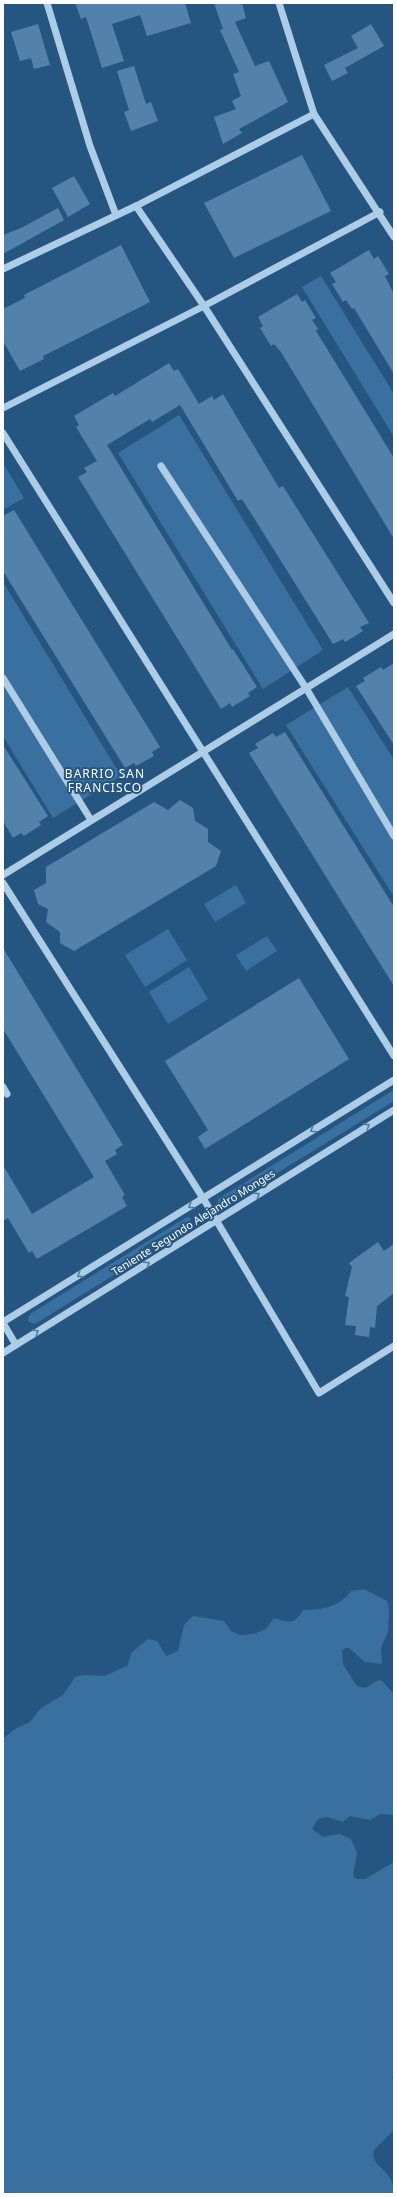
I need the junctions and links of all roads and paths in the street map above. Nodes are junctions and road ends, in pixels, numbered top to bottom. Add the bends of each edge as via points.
1 (47, 3) edge
2 (280, 3) edge
3 (314, 114) junction
4 (136, 206) junction
5 (380, 212) junction
6 (116, 215) junction
7 (394, 236) edge
8 (3, 269) edge
9 (204, 306) junction
10 (3, 408) edge
11 (3, 433) edge
12 (161, 466) dead end
13 (394, 603) edge
14 (394, 634) edge
15 (3, 678) edge
16 (306, 688) junction
17 (204, 751) junction
18 (92, 820) junction
19 (394, 836) edge
20 (3, 875) edge
21 (3, 883) edge
22 (394, 1056) edge
23 (394, 1080) edge
24 (3, 1087) edge
25 (7, 1094) dead end
26 (394, 1110) edge
27 (203, 1198) junction
28 (216, 1220) junction
29 (3, 1323) edge
30 (16, 1345) junction
31 (394, 1346) edge
32 (3, 1353) edge

1 - 6 street via 90,146
2 - 3 street
3 - 4 street
3 - 5 street
4 - 6 street
4 - 9 street
5 - 7 street
5 - 9 street
6 - 8 street
9 - 10 street
9 - 13 street
11 - 17 street
12 - 16 street
14 - 16 street
15 - 18 street
16 - 17 street
16 - 19 street
17 - 18 street
17 - 22 street
18 - 20 street
21 - 27 street
23 -> 27 street, Teniente Segundo Alejandro Monges
24 - 25 street
28 -> 26 street, Teniente Segundo Alejandro Monges
27 - 28 street
27 -> 29 street, Teniente Segundo Alejandro Monges
30 -> 28 street, Teniente Segundo Alejandro Monges
28 - 31 street via 319,1393
29 - 30 street
30 - 32 street, Teniente Segundo Alejandro Monges

